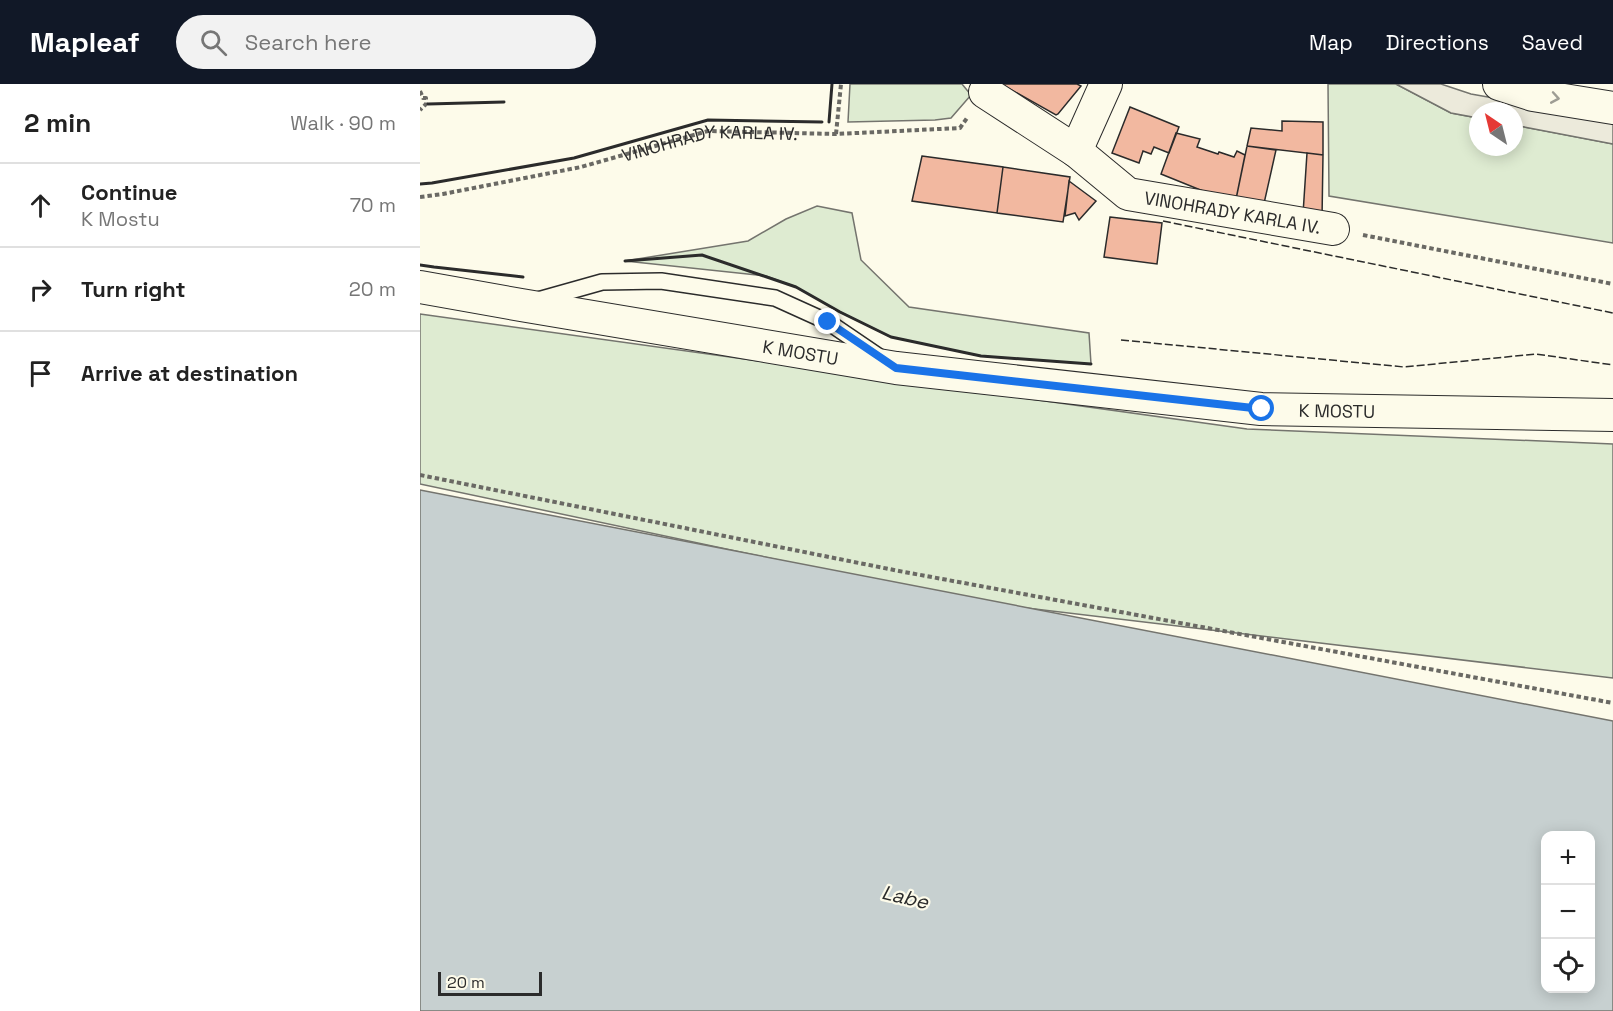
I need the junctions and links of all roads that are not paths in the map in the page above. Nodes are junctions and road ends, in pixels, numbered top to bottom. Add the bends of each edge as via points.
1 (1106, 84) edge
2 (1499, 84) edge
3 (985, 92) road end
4 (1613, 108) edge
5 (1076, 151) junction
6 (1333, 229) road end
7 (420, 287) edge
8 (521, 305) junction
9 (896, 368) junction
10 (1613, 415) edge

1 - 5 street
2 -> 4 street via 1533,95
3 - 5 street, VINOHRADY KARLA IV.
5 - 6 street, VINOHRADY KARLA IV. via 1128,194
7 - 8 street, K MOSTU
8 - 9 street, K MOSTU
8 - 9 lane via 602,282 661,281 775,298 828,322
9 - 10 street, K MOSTU via 1262,409

